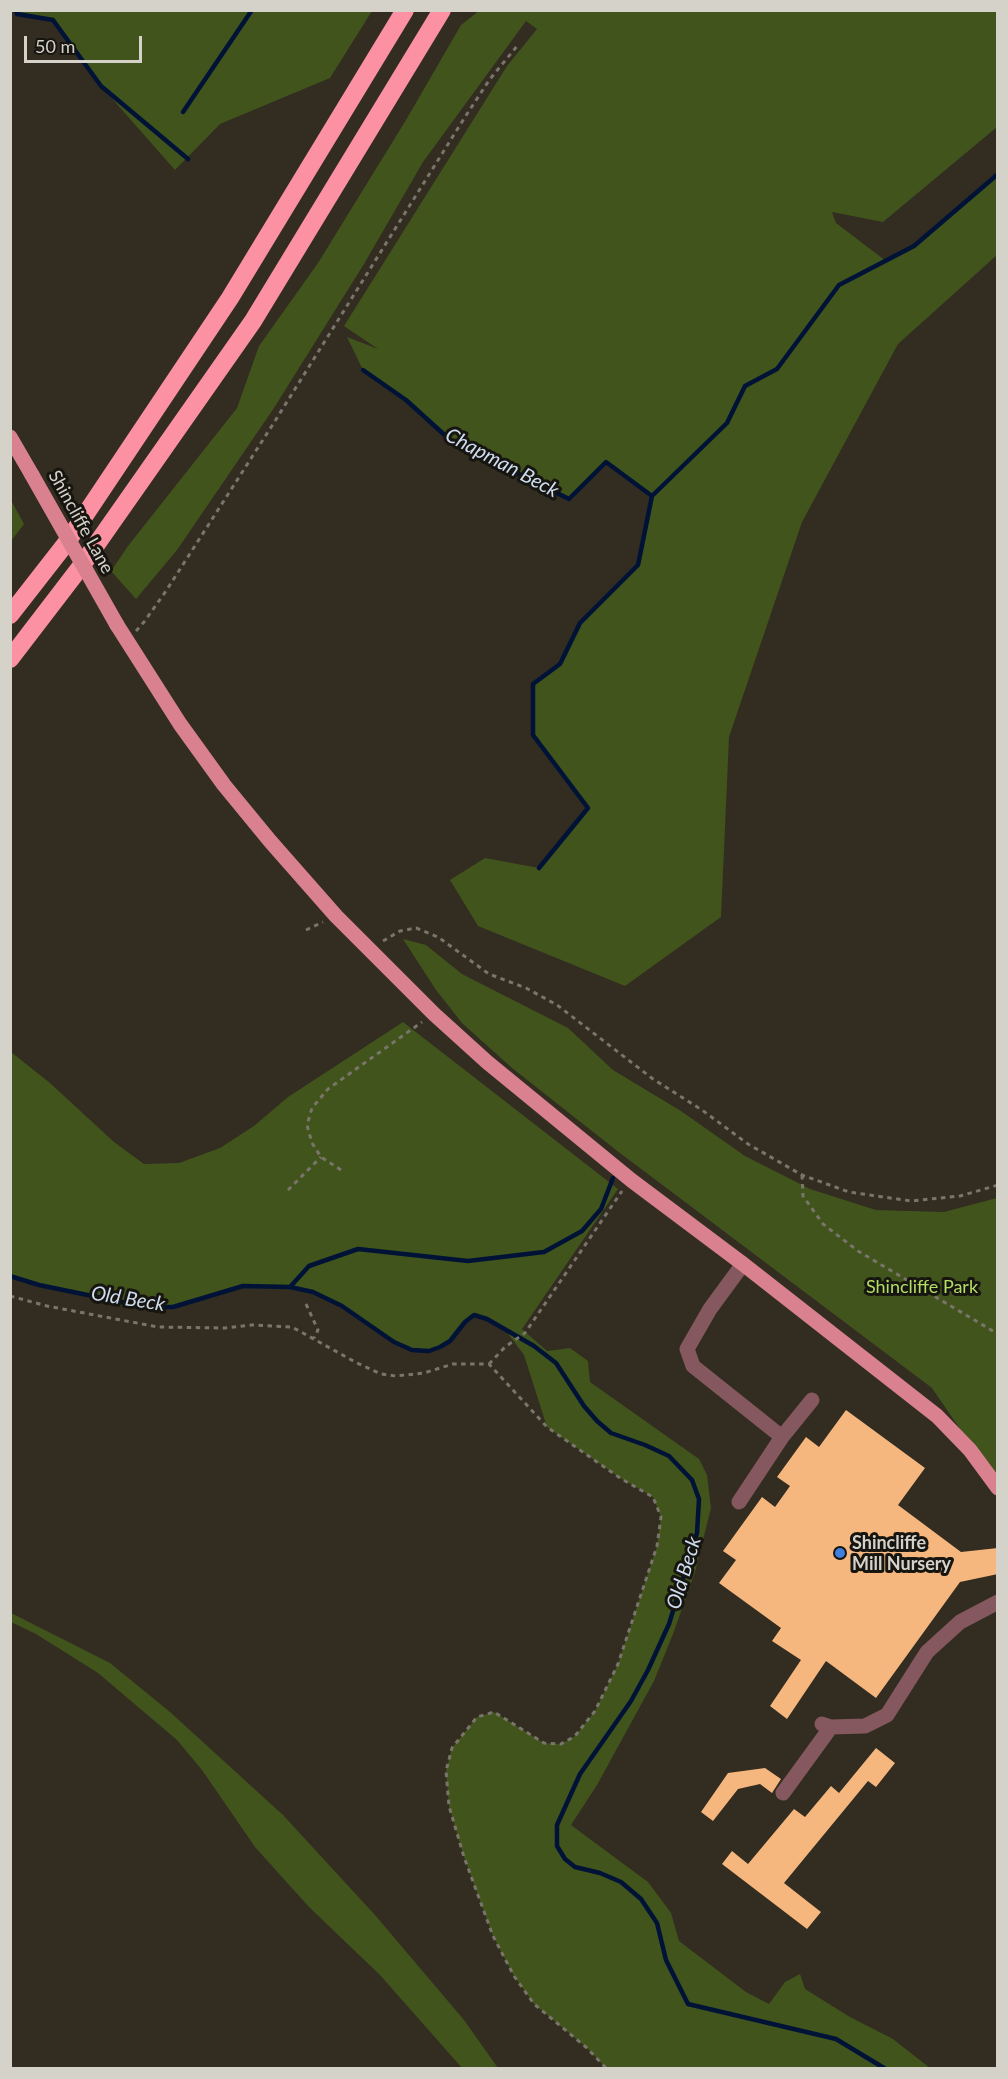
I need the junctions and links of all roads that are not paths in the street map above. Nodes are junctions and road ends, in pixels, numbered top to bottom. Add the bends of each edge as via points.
1 (405, 10) edge
2 (442, 10) edge
3 (10, 437) edge
4 (10, 615) edge
5 (10, 659) edge
6 (743, 1264) junction
7 (812, 1400) dead end
8 (782, 1437) junction
9 (998, 1488) edge
10 (739, 1502) dead end
11 (998, 1602) edge
12 (783, 1793) dead end

1 - 4 highway via 230,298 67,542
2 - 5 highway via 253,321 82,565
3 - 6 main road, Shincliffe Lane, bridge via 126,641 180,724 270,842 370,951 487,1062 631,1180
6 - 8 lane via 687,1349 693,1366
6 - 9 main road, Shincliffe Lane via 937,1416 970,1450
7 - 8 lane
8 - 10 lane
11 - 12 lane via 960,1622 927,1652 887,1715 865,1726 827,1726

